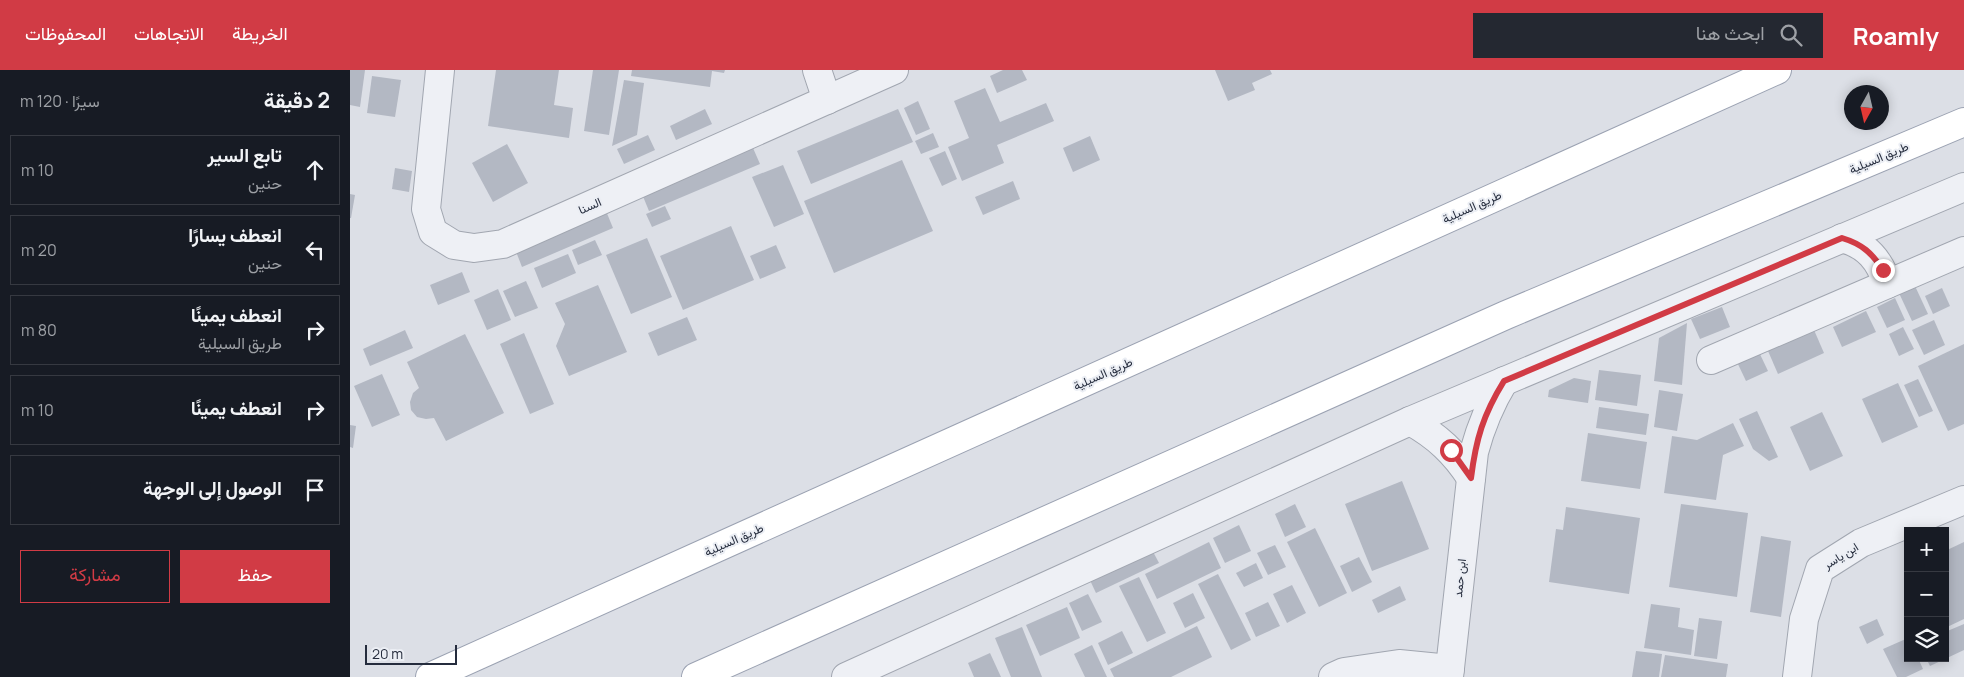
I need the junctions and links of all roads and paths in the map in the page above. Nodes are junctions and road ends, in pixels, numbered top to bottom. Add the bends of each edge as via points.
1 (440, 70) edge
2 (817, 70) edge
3 (894, 70) edge
4 (1738, 70) edge
5 (1777, 70) edge
6 (1718, 97) junction
7 (827, 100) junction
8 (1964, 122) edge
9 (1964, 186) edge
10 (1894, 216) junction
11 (1842, 238) junction
12 (1964, 251) edge
13 (1894, 281) junction
14 (1711, 360) dead end
15 (1504, 381) junction
16 (1410, 421) junction
17 (1471, 478) junction
18 (1964, 500) edge
19 (1450, 673) edge
20 (430, 677) edge
21 (696, 677) edge
22 (846, 677) edge
23 (1333, 677) edge
24 (1797, 677) edge

1 - 7 street, السنا via 426,209 433,232 454,245 474,248 503,244
2 - 7 street
3 - 7 street, السنا
4 - 6 street
5 - 6 main road, طريق السيلية
6 - 20 main road, طريق السيلية
8 - 21 main road, طريق السيلية via 1506,315
9 - 10 street
10 - 11 street
10 - 13 street via 1889,242 1895,267
11 - 13 street via 1864,247
11 - 15 street
12 - 13 street
13 - 14 street
15 - 16 street
15 - 17 street, ابن حمد via 1480,427
16 - 17 street via 1439,439
16 - 22 street
17 - 19 street, ابن حمد
18 - 24 street, ابن ياسر via 1861,543 1820,569 1804,619
19 - 23 street via 1399,664 1344,672

